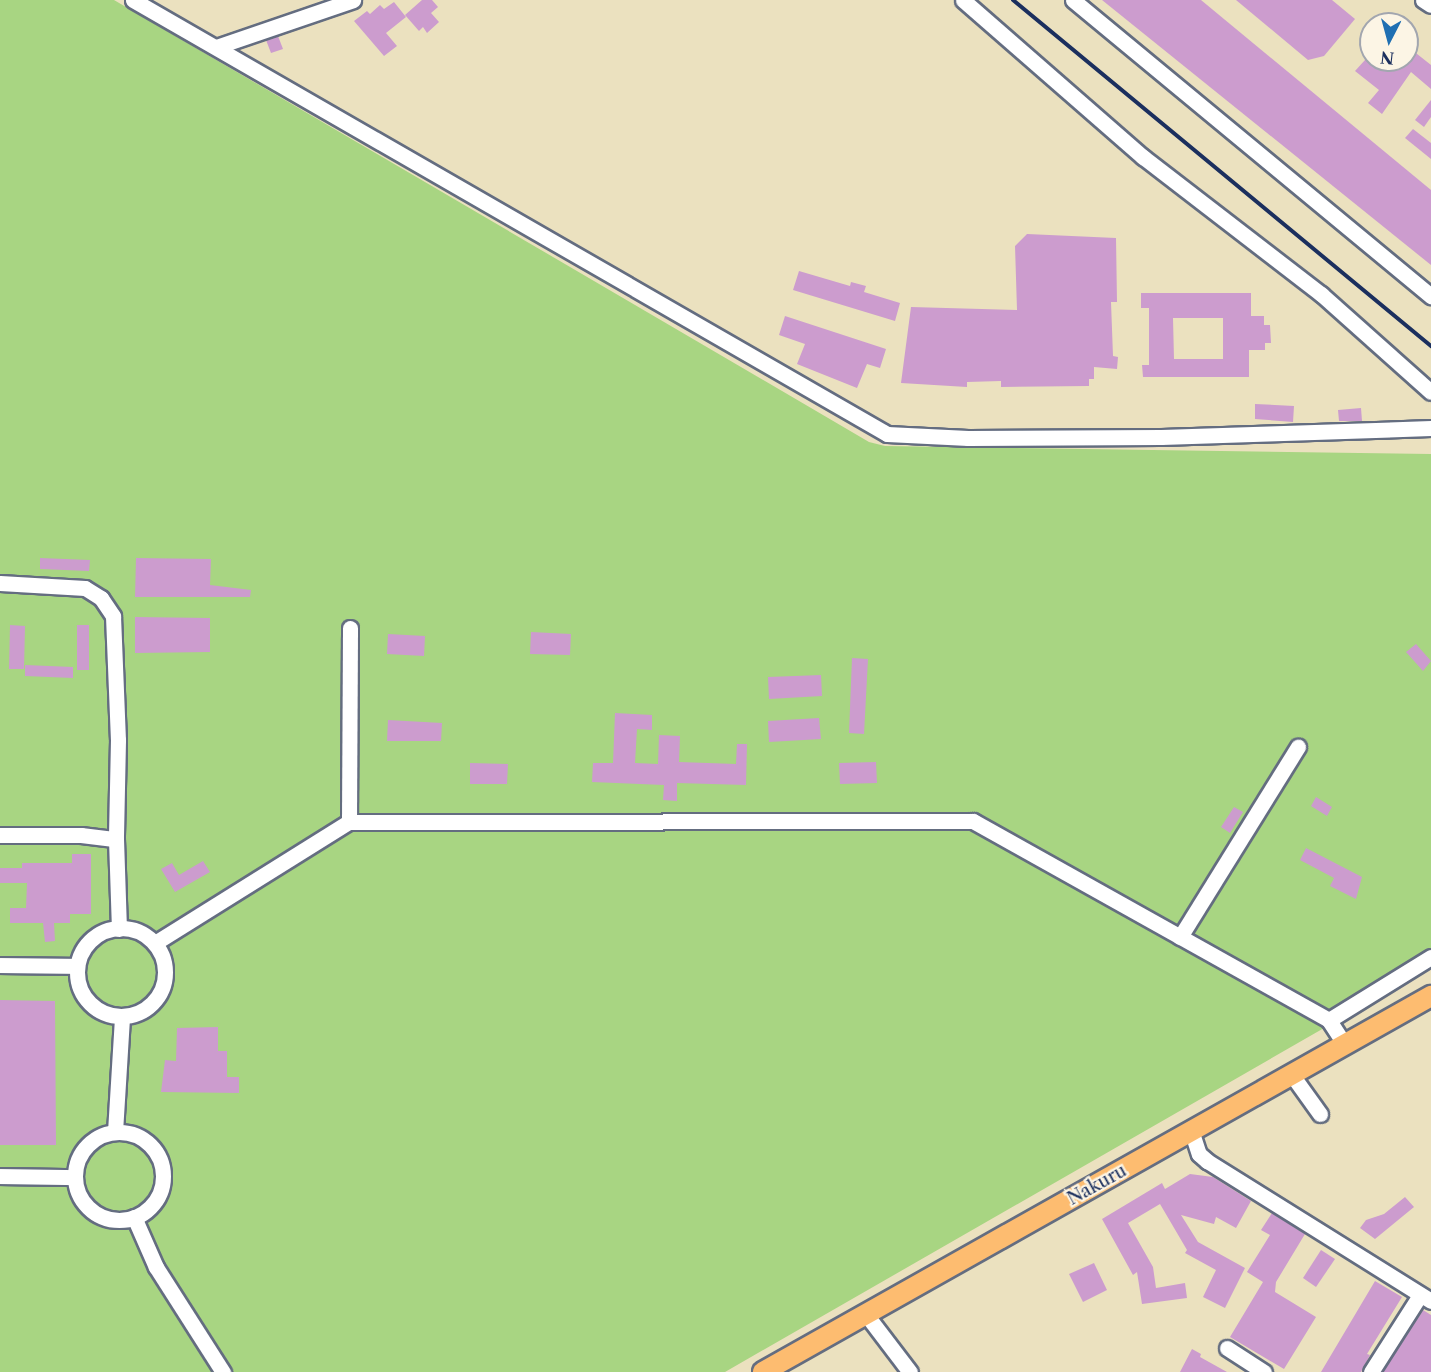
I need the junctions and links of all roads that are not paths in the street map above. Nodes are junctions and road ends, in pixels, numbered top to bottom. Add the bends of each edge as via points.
1 (134, 0) edge
2 (353, 0) edge
3 (963, 0) edge
4 (1073, 0) edge
5 (1423, 0) edge
6 (1431, 5) edge
7 (216, 46) junction
8 (1431, 296) edge
9 (1431, 392) edge
10 (1431, 428) edge
11 (0, 583) edge
12 (350, 628) dead end
13 (1298, 747) dead end
14 (349, 822) junction
15 (0, 835) edge
16 (116, 839) junction
17 (119, 929) junction
18 (1180, 937) junction
19 (154, 943) junction
20 (1431, 957) edge
21 (0, 965) edge
22 (77, 966) junction
23 (1431, 996) edge
24 (122, 1016) junction
25 (1329, 1020) junction
26 (1345, 1045) junction
27 (1292, 1075) junction
28 (1320, 1114) dead end
29 (115, 1132) junction
30 (1192, 1133) junction
31 (0, 1176) edge
32 (74, 1177) junction
33 (134, 1217) junction
34 (1426, 1298) edge
35 (865, 1313) junction
36 (1227, 1348) dead end
37 (223, 1372) edge
38 (763, 1372) edge
39 (910, 1372) edge
40 (1264, 1372) edge
41 (1371, 1372) edge

1 - 7 street
2 - 7 street
3 - 9 street via 1143,157 1321,294
4 - 8 street
5 - 6 street
7 - 10 street via 887,434 968,438 1161,437
11 - 16 street via 85,588 101,598 113,616 118,740
12 - 14 street
13 - 18 street
14 - 18 street via 973,821
14 - 19 street
15 - 16 street
16 - 17 street
17 - 19 street via 143,934
17 - 22 street via 90,941
18 - 25 street
19 - 24 street via 162,955 164,983 149,1007
20 - 25 street
21 - 22 street
22 - 24 street via 79,985 88,1002 110,1015
23 - 26 main road, Nakuru
24 - 29 street
25 - 26 street
26 - 27 main road, Nakuru
27 - 28 street
27 - 30 main road, Nakuru
29 - 32 street via 90,1142 76,1164
29 - 33 street via 142,1138 160,1160 162,1180 156,1200
30 - 34 street via 1199,1154 1207,1161 1295,1220
30 - 35 main road, Nakuru
31 - 32 street
32 - 33 street via 77,1191 94,1213 114,1219
33 - 37 street via 156,1267
34 - 41 street
35 - 38 main road, Nakuru
35 - 39 street
36 - 40 street

